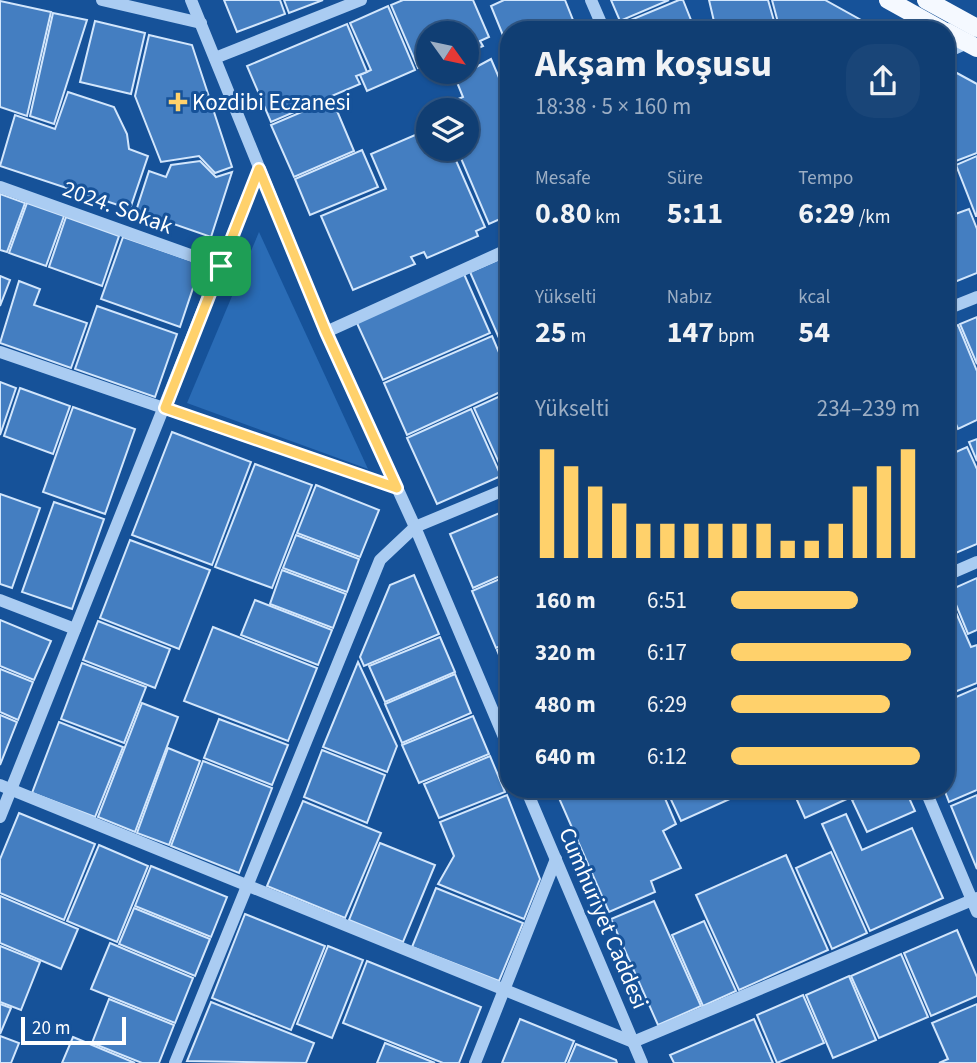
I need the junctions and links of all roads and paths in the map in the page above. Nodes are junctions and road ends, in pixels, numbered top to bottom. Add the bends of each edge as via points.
1 (102, 0) edge
2 (191, 0) edge
3 (361, 0) edge
4 (591, 0) edge
5 (888, 0) edge
6 (926, 0) edge
7 (600, 21) edge
8 (927, 21) edge
9 (201, 23) junction
10 (977, 28) edge
11 (955, 37) edge
12 (972, 46) edge
13 (215, 58) junction
14 (259, 169) junction
15 (0, 187) edge
16 (500, 253) edge
17 (221, 266) junction
18 (977, 297) edge
19 (955, 306) edge
20 (326, 332) junction
21 (0, 352) edge
22 (165, 408) junction
23 (397, 488) junction
24 (500, 492) edge
25 (415, 527) junction
26 (977, 562) edge
27 (955, 572) edge
28 (0, 600) edge
29 (75, 629) junction
30 (500, 728) edge
31 (6, 787) edge
32 (530, 798) edge
33 (929, 798) edge
34 (0, 817) edge
35 (556, 859) junction
36 (249, 883) junction
37 (975, 904) edge
38 (505, 989) junction
39 (633, 1042) junction
40 (175, 1063) edge
41 (475, 1063) edge
42 (642, 1063) edge

1 - 9 street
2 - 9 street
3 - 13 street
4 - 7 street
5 - 8 main road
6 - 10 main road
9 - 13 street
11 - 12 main road
13 - 14 street
14 - 17 street
14 - 20 street
15 - 17 street, 2024. Sokak
16 - 20 street
17 - 22 street
18 - 19 street
20 - 23 street
21 - 22 street
22 - 23 street
22 - 29 street
23 - 25 street
24 - 25 street
25 - 30 street
25 - 36 street via 380,560
26 - 27 street
28 - 29 street
29 - 31 street
31 - 34 street
31 - 36 street
32 - 35 street, Cumhuriyet Caddesi
33 - 37 street
35 - 38 street
35 - 39 street, Cumhuriyet Caddesi
36 - 38 street
36 - 40 street
37 - 39 street
38 - 39 street
38 - 41 street
39 - 42 street, Cumhuriyet Caddesi

